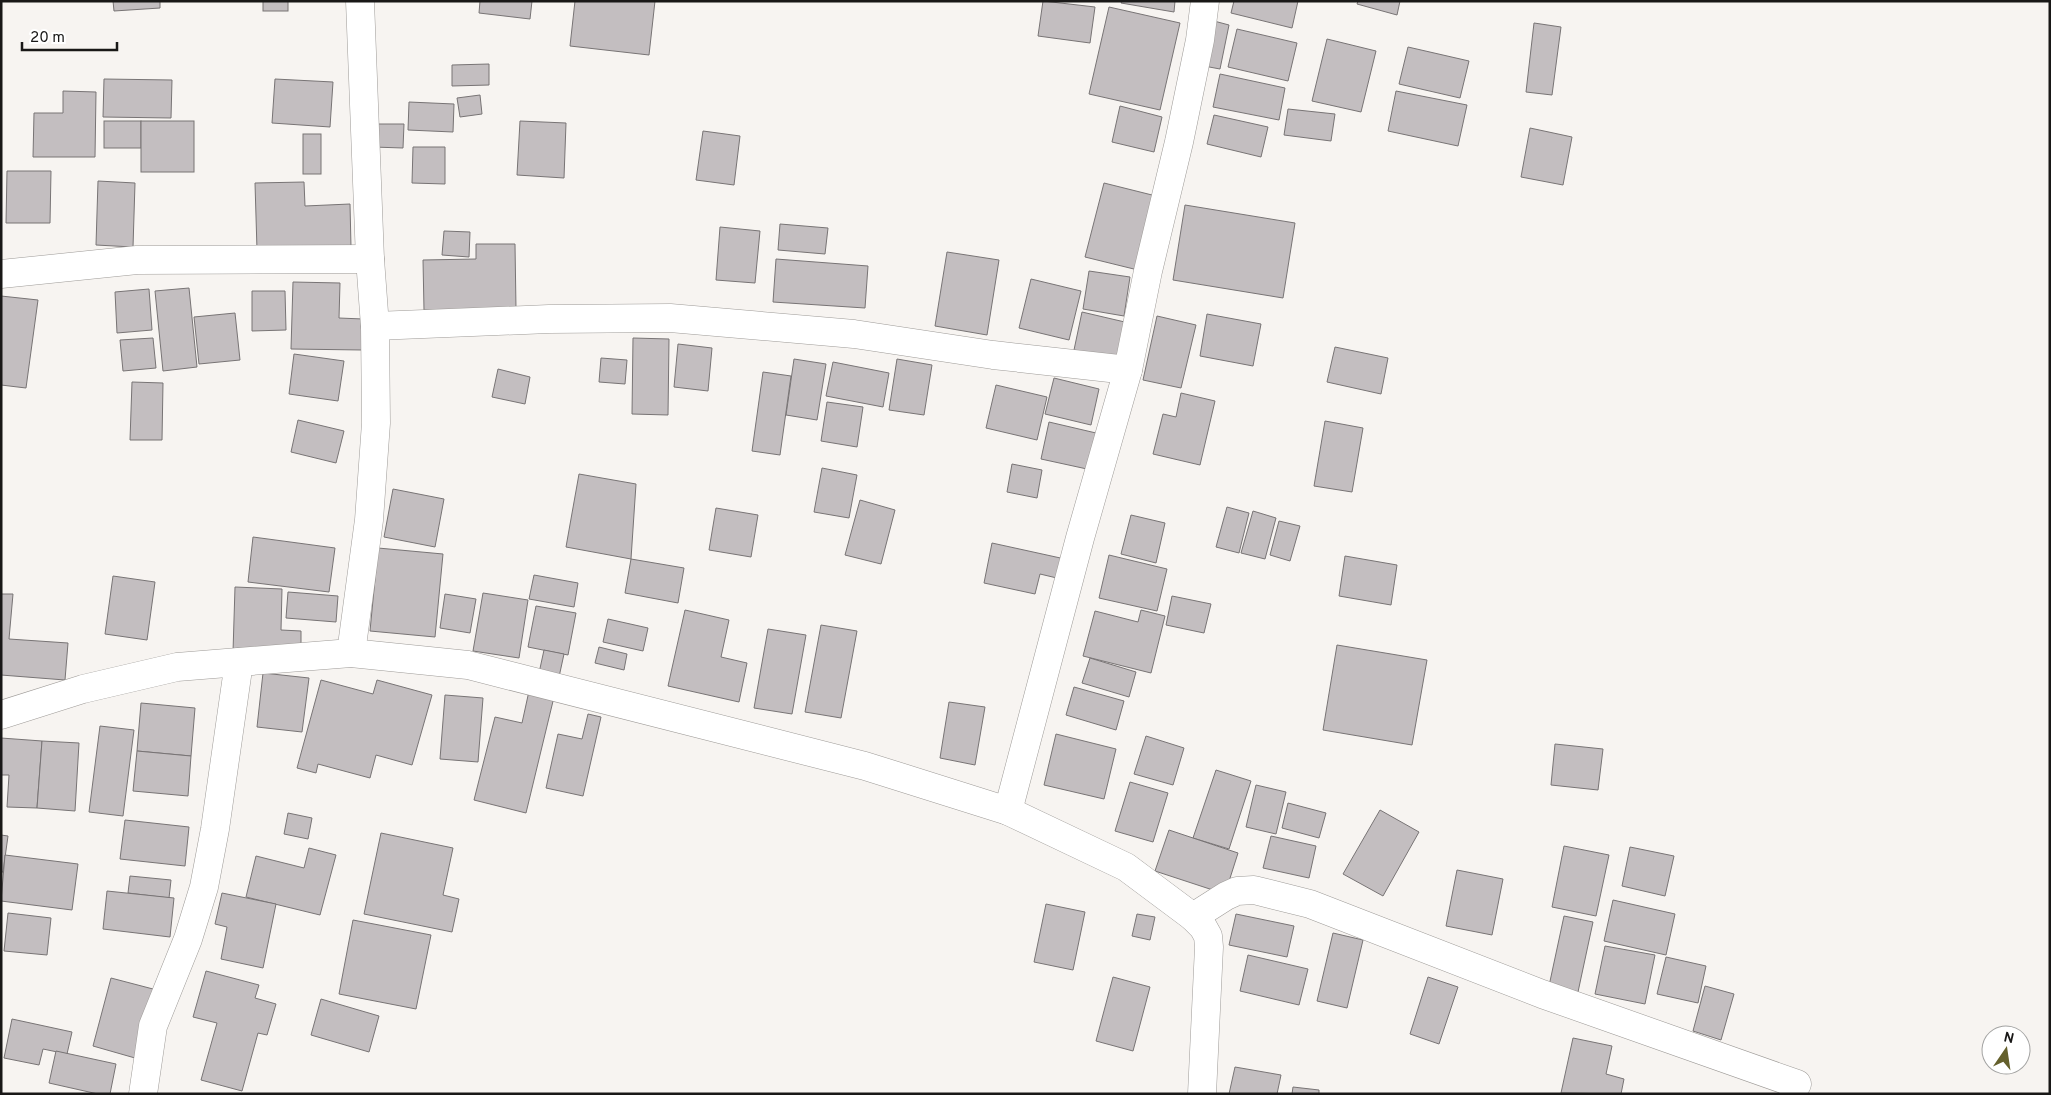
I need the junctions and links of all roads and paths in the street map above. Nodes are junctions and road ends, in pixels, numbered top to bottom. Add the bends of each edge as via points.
1 (360, 1) edge
2 (1205, 1) edge
3 (370, 259) junction
4 (1, 274) edge
5 (375, 326) junction
6 (1128, 370) junction
7 (351, 653) junction
8 (239, 662) junction
9 (1, 715) edge
10 (1008, 811) junction
11 (1193, 917) junction
12 (1797, 1084) dead end
13 (143, 1094) edge
14 (1202, 1094) edge

1 - 3 street
2 - 6 street via 1179,142
3 - 4 street via 138,260
3 - 5 street
5 - 6 street via 670,318 854,334 993,356
5 - 7 street via 376,423 370,510
6 - 10 street
7 - 8 street
7 - 10 street via 468,665 865,766
8 - 9 street via 177,667 83,689
8 - 13 street via 204,887 188,939 153,1026
10 - 11 street via 1126,867
11 - 12 street via 1237,891 1254,890 1310,904 1542,994
11 - 14 street via 1203,927 1210,947

